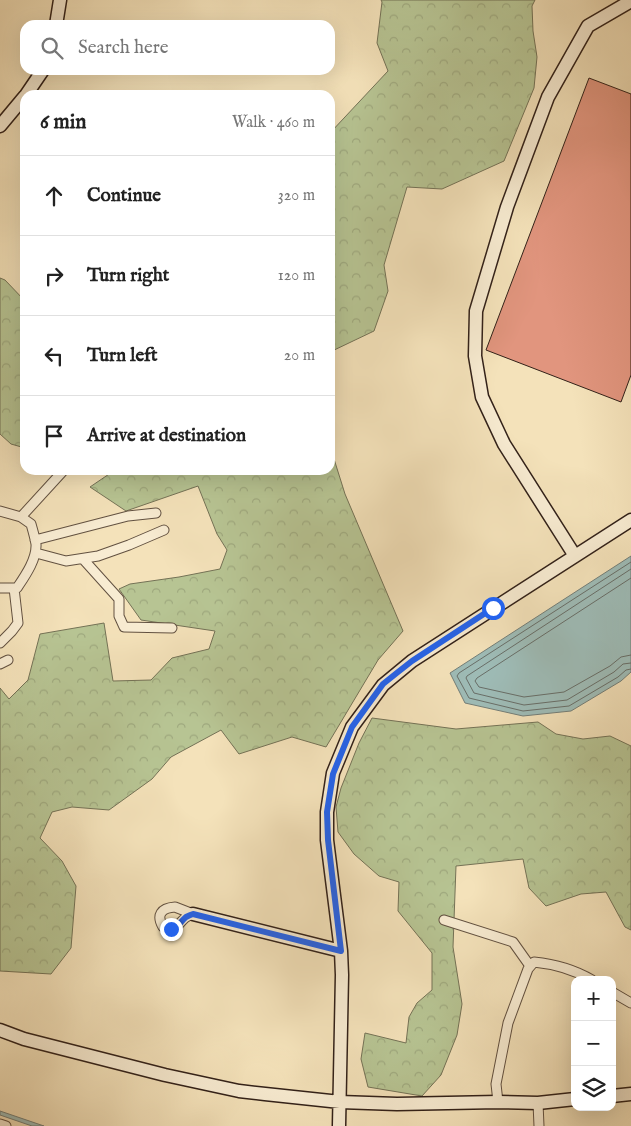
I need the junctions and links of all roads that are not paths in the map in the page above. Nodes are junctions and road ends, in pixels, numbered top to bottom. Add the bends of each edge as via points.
1 (60, 0) edge
2 (631, 0) edge
3 (57, 20) edge
4 (40, 75) edge
5 (30, 90) edge
6 (20, 105) edge
7 (0, 126) edge
8 (59, 475) edge
9 (0, 510) edge
10 (156, 513) dead end
11 (21, 517) junction
12 (631, 520) edge
13 (164, 530) dead end
14 (35, 540) junction
15 (36, 553) junction
16 (575, 556) junction
17 (83, 558) junction
18 (0, 588) edge
19 (14, 588) junction
20 (172, 628) dead end
21 (0, 643) edge
22 (193, 914) dead end
23 (444, 920) dead end
24 (341, 951) junction
25 (530, 966) junction
26 (585, 976) edge
27 (616, 994) edge
28 (631, 1003) edge
29 (0, 1030) edge
30 (631, 1094) edge
31 (616, 1096) edge
32 (571, 1099) edge
33 (340, 1102) junction
34 (498, 1102) junction
35 (538, 1103) junction
36 (0, 1124) edge
37 (6, 1126) edge
38 (339, 1126) edge
39 (539, 1126) edge

1 - 3 street
2 - 16 street via 588,26 548,97 507,208 476,311 475,356 482,397 504,444
4 - 5 street
6 - 7 street
8 - 11 street
9 - 11 street
10 - 14 street via 128,516
11 - 14 street via 31,524
12 - 16 street
13 - 17 street via 98,556
14 - 15 street
15 - 17 street via 66,561
15 - 19 street via 17,588
16 - 24 street via 412,661 383,684 352,727 333,774 327,812
17 - 20 street via 119,599 124,627
18 - 19 street
19 - 21 street via 18,623
22 - 24 street
23 - 25 street via 513,942
24 - 33 street
25 - 26 street via 534,962 546,963
25 - 34 street via 508,1023 496,1084
27 - 28 street
29 - 33 street via 24,1039 239,1091
30 - 31 street
32 - 35 street
33 - 34 street
33 - 38 street
34 - 35 street
35 - 39 street
36 - 37 street

